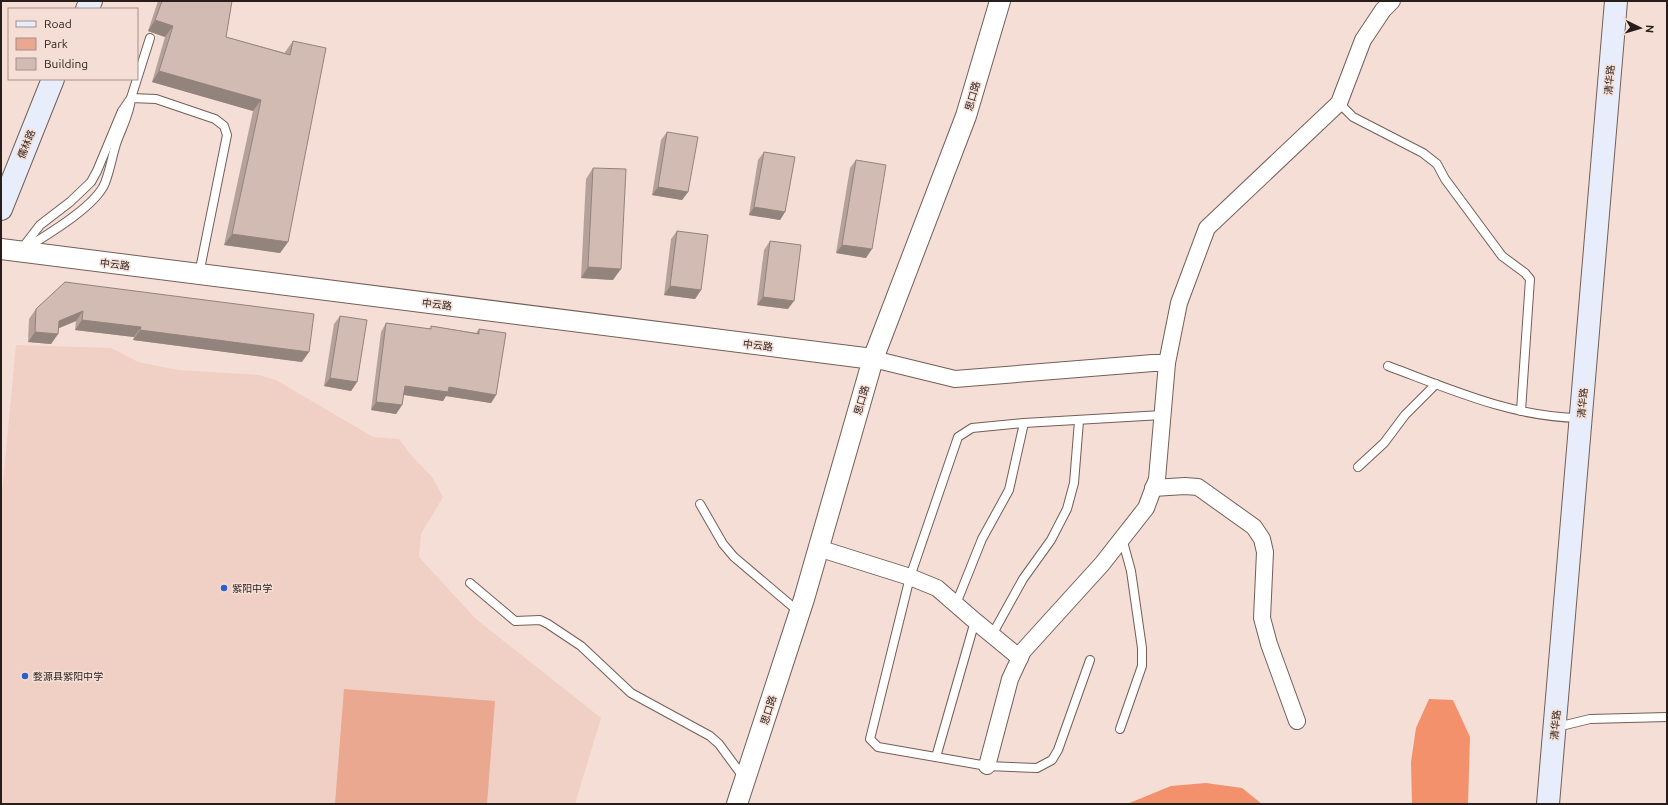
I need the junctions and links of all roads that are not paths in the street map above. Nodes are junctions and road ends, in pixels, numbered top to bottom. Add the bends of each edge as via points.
1 (1000, 1) edge
2 (1392, 1) edge
3 (1616, 1) edge
4 (150, 38) dead end
5 (138, 76) edge
6 (53, 80) edge
7 (137, 80) edge
8 (131, 98) junction
9 (1339, 103) junction
10 (3, 195) edge
11 (10, 250) edge
12 (199, 275) junction
13 (873, 359) junction
14 (1167, 363) junction
15 (1388, 366) dead end
16 (1436, 384) junction
17 (1521, 411) junction
18 (1162, 415) junction
19 (1581, 417) junction
20 (1079, 421) junction
21 (1024, 423) junction
22 (1358, 467) dead end
23 (1153, 488) junction
24 (700, 504) dead end
25 (1122, 538) junction
26 (818, 548) junction
27 (910, 577) junction
28 (470, 583) dead end
29 (956, 604) junction
30 (799, 612) junction
31 (975, 621) junction
32 (992, 635) junction
33 (1020, 658) junction
34 (1090, 660) dead end
35 (1667, 716) edge
36 (1298, 721) dead end
37 (1555, 727) junction
38 (1120, 729) dead end
39 (936, 757) junction
40 (987, 766) junction
41 (745, 780) junction
42 (737, 804) edge
43 (1548, 804) edge

1 - 13 street, 思口路 via 966,116
2 - 9 street via 1363,40
3 - 19 main road, 清华路
4 - 5 lane
6 - 10 main road, 儒林路
7 - 8 lane
8 - 11 lane via 122,111 91,182
8 - 11 lane via 131,105 105,183 99,194 63,225
8 - 12 lane via 156,99 206,115 224,126 227,134
9 - 14 street via 1207,228 1179,302
9 - 17 lane via 1353,117 1423,153 1437,164 1502,256 1530,279
11 - 12 street, 中云路
12 - 13 street, 中云路
13 - 14 street via 955,379
13 - 26 street, 思口路
14 - 18 street
15 - 16 lane
16 - 17 lane
16 - 22 lane via 1405,415 1384,443
17 - 19 lane
18 - 20 lane
18 - 23 street via 1157,479
19 - 37 main road, 清华路
20 - 21 lane
20 - 32 lane via 1074,483 1068,509 1051,540 1023,578
21 - 27 lane via 972,428 958,437
21 - 29 lane via 1009,490 982,539
23 - 25 street via 1146,508
23 - 36 street via 1198,487 1254,527 1262,538 1265,552 1262,618
24 - 30 lane via 723,544 734,557
25 - 33 street via 1102,564 1023,651
25 - 38 lane via 1131,571 1142,648 1142,666
26 - 27 street
26 - 30 street, 思口路
27 - 29 street via 937,588
27 - 39 lane via 870,739 878,747
28 - 41 lane via 515,621 540,620 548,624 581,646 631,693 710,736 719,744
29 - 31 street
30 - 41 street, 思口路
31 - 32 street
31 - 39 lane
32 - 33 street
33 - 40 street via 1010,679
34 - 40 lane via 1058,750 1052,760 1037,768
35 - 37 lane via 1590,719
37 - 43 main road, 清华路
39 - 40 lane
41 - 42 street, 思口路

